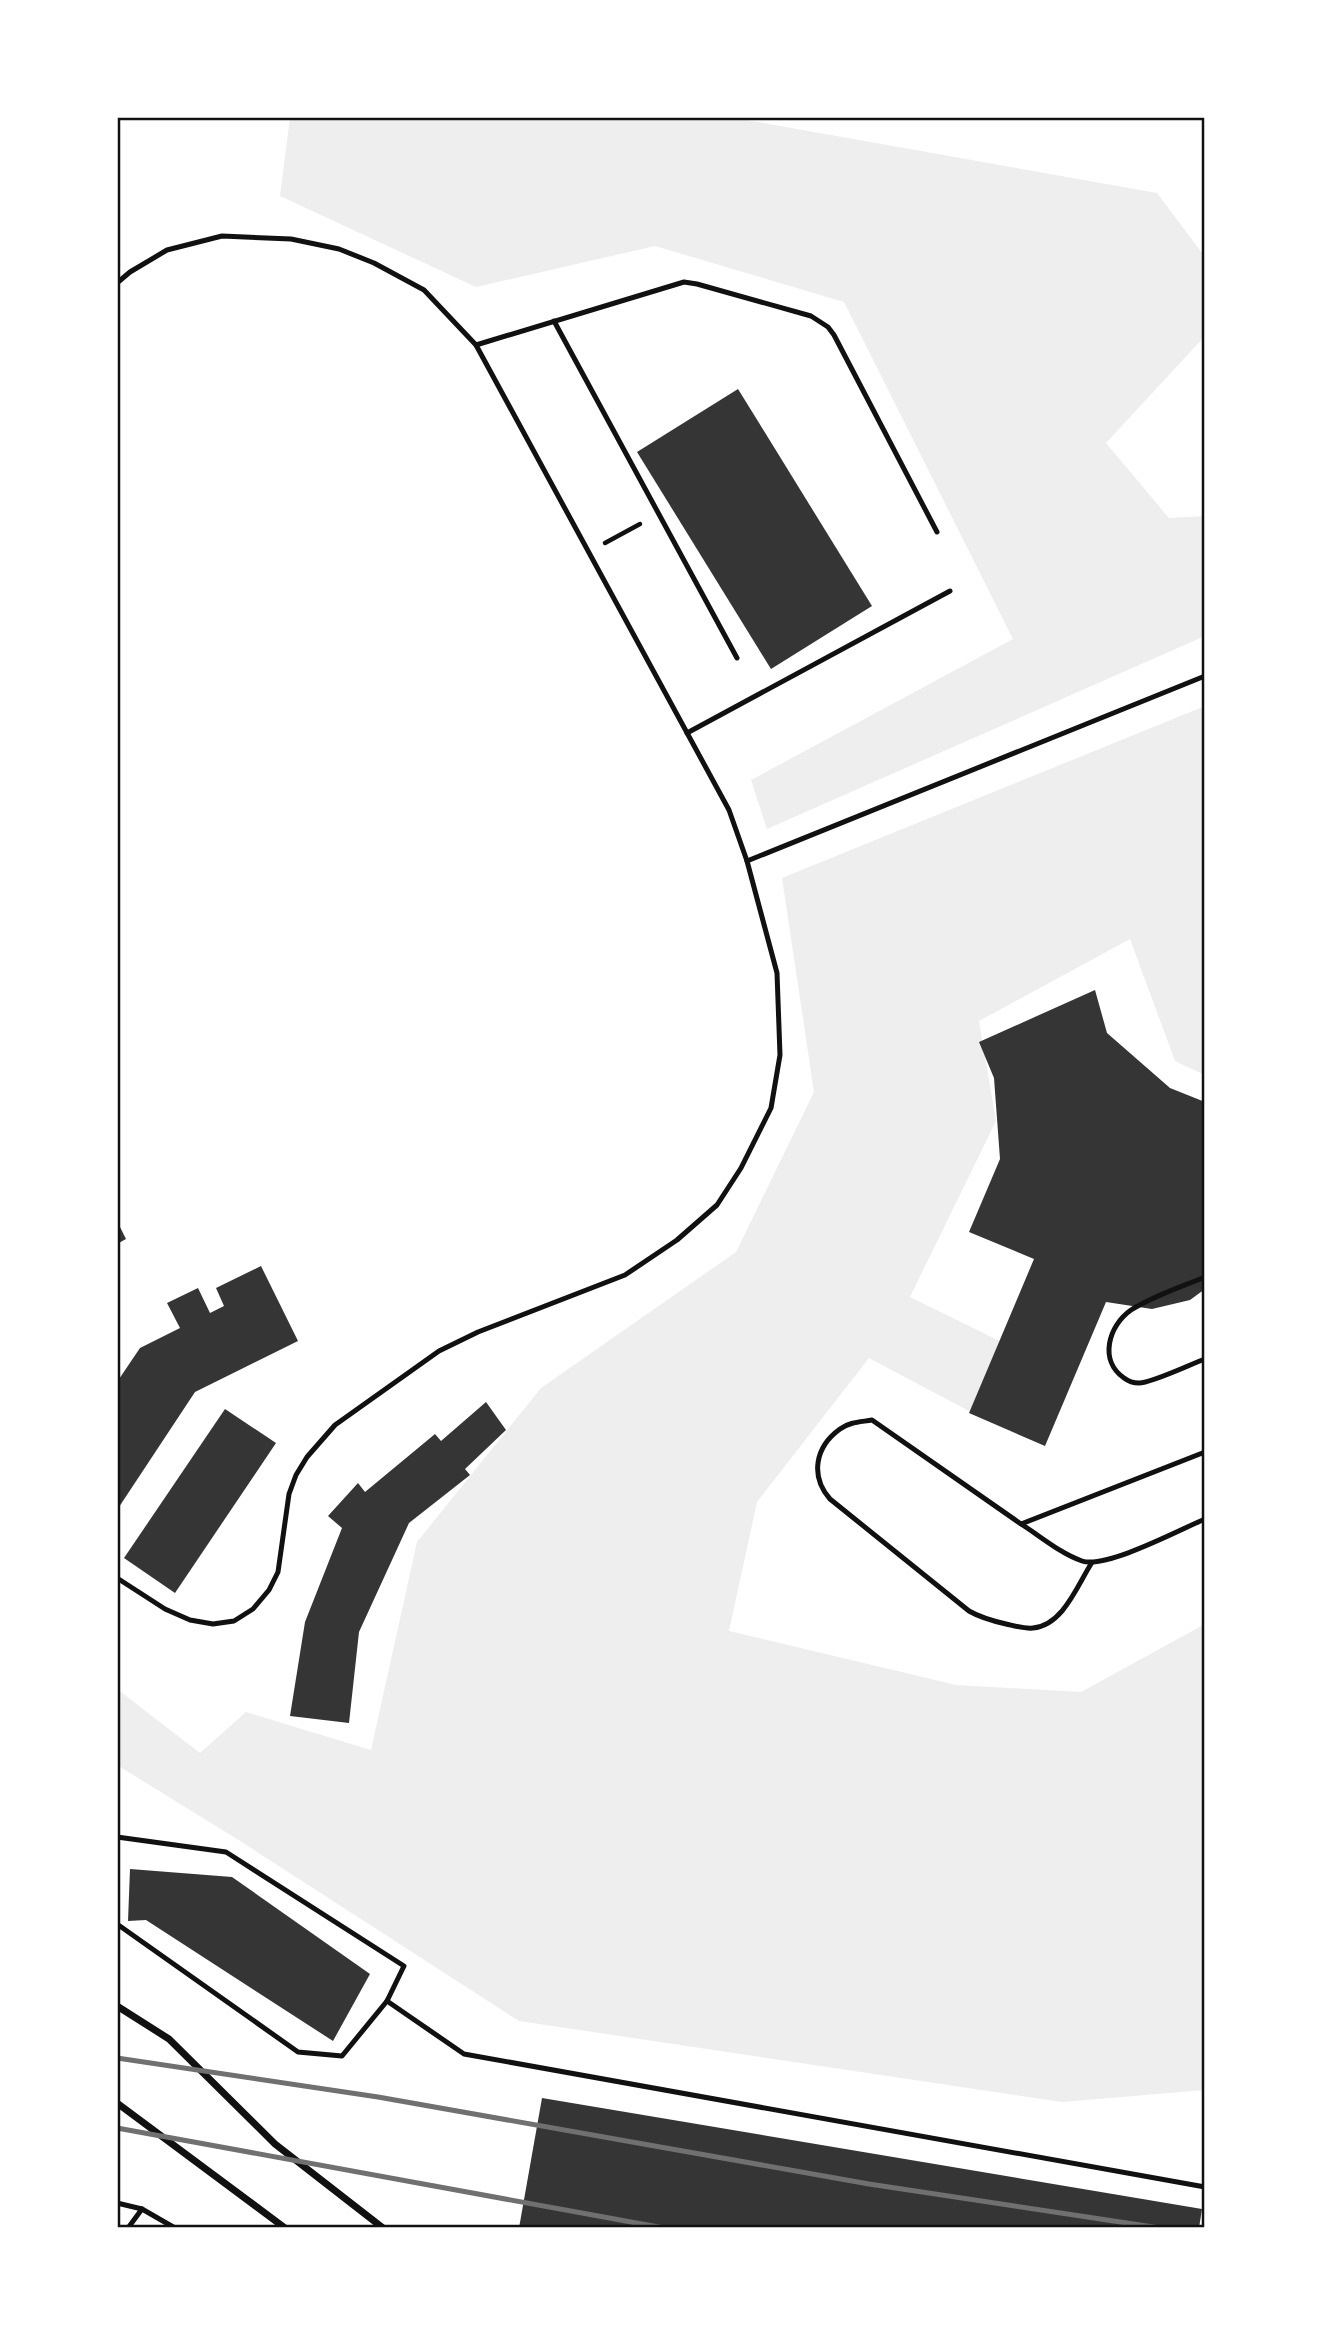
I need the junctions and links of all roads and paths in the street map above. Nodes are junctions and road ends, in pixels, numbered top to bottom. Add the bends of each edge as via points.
1 (117, 283) edge
2 (554, 321) junction
3 (476, 345) junction
4 (937, 532) dead end
5 (950, 591) dead end
6 (737, 657) dead end
7 (1205, 676) edge
8 (687, 733) junction
9 (747, 861) junction
10 (1205, 1277) edge
11 (1205, 1359) edge
12 (1205, 1452) edge
13 (1205, 1519) edge
14 (1021, 1524) junction
15 (1091, 1564) junction
16 (117, 1578) edge
17 (117, 1837) edge
18 (117, 1924) edge
19 (387, 2001) junction
20 (117, 2006) edge
21 (117, 2104) edge
22 (1205, 2188) edge
23 (117, 2203) edge
24 (142, 2209) junction
25 (128, 2228) edge
26 (175, 2228) edge
27 (285, 2228) edge
28 (383, 2228) edge

1 - 3 lane via 167,250 222,236 290,239 339,249 424,290
2 - 3 lane
2 - 4 lane via 684,282 821,321 834,335
2 - 6 lane
3 - 8 lane
5 - 8 lane
7 - 9 lane
8 - 9 lane via 729,810
9 - 16 lane via 777,973 780,1055 771,1108 717,1205 677,1240 625,1275 439,1351 335,1425 296,1475 278,1572 269,1590 253,1609 234,1621 190,1620
10 - 11 lane via 1130,1311 1109,1340 1108,1356 1115,1372 1140,1384
12 - 14 lane
13 - 15 lane
14 - 15 lane via 1073,1558
14 - 15 lane via 872,1420 841,1428 817,1460 821,1489 830,1499 977,1616 1021,1627 1044,1625 1062,1610
17 - 19 lane via 226,1852 404,1966
18 - 19 lane via 298,2052 342,2056
19 - 22 lane via 464,2054
20 - 28 street via 169,2039 275,2144
21 - 27 street
23 - 24 lane
24 - 25 lane
24 - 26 lane

